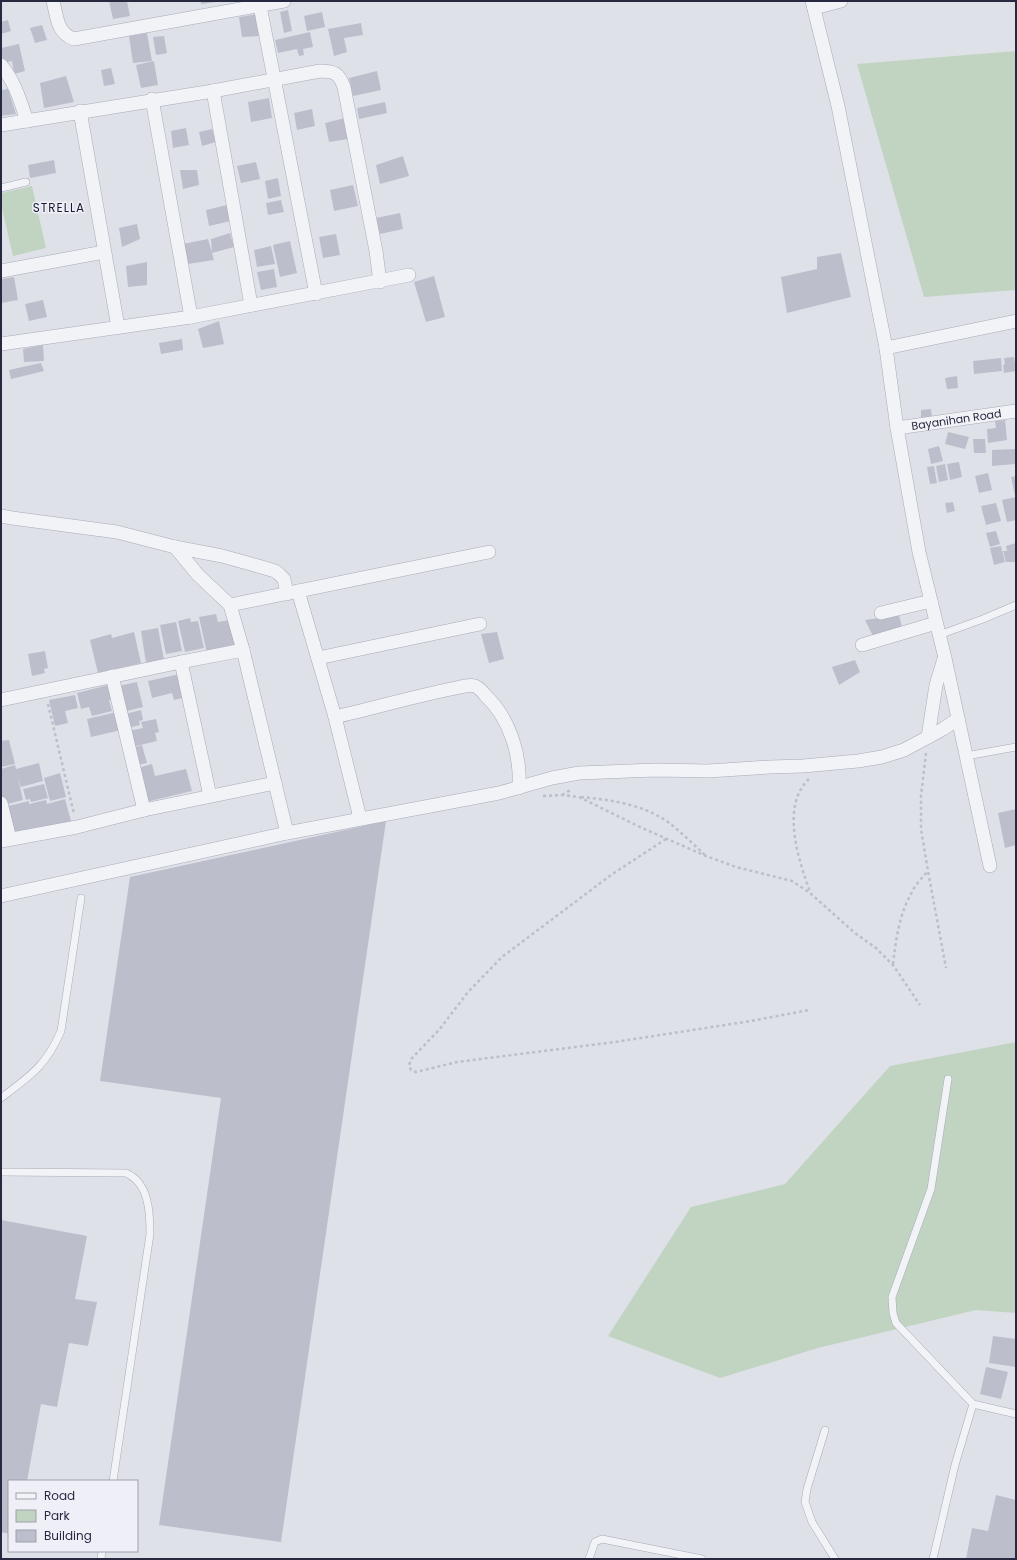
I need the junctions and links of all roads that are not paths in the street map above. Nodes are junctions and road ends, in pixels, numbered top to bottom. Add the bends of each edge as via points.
1 (53, 1) edge
2 (284, 1) edge
3 (841, 1) edge
4 (813, 4) edge
5 (260, 6) junction
6 (1, 65) edge
7 (274, 80) junction
8 (213, 91) junction
9 (152, 99) junction
10 (80, 111) junction
11 (27, 121) junction
12 (1, 125) edge
13 (26, 182) dead end
14 (1, 188) edge
15 (104, 252) junction
16 (1, 271) edge
17 (409, 275) dead end
18 (380, 282) junction
19 (316, 294) junction
20 (251, 305) junction
21 (191, 317) junction
22 (1016, 321) edge
23 (118, 327) junction
24 (1, 344) edge
25 (886, 348) junction
26 (1016, 410) edge
27 (897, 428) junction
28 (1, 516) edge
29 (175, 547) junction
30 (489, 552) dead end
31 (292, 593) junction
32 (931, 601) junction
33 (230, 605) junction
34 (1016, 605) edge
35 (881, 613) dead end
36 (480, 624) dead end
37 (937, 629) junction
38 (862, 645) dead end
39 (243, 650) junction
40 (318, 658) junction
41 (945, 658) junction
42 (181, 662) junction
43 (112, 676) junction
44 (1, 700) edge
45 (335, 717) junction
46 (958, 718) junction
47 (928, 737) junction
48 (1016, 748) edge
49 (966, 756) junction
50 (274, 783) junction
51 (519, 788) junction
52 (210, 796) junction
53 (1, 803) edge
54 (144, 810) junction
55 (360, 818) junction
56 (287, 833) junction
57 (6, 840) edge
58 (990, 866) dead end
59 (1, 896) edge
60 (81, 898) dead end
61 (948, 1079) dead end
62 (1, 1098) edge
63 (1, 1172) edge
64 (973, 1404) junction
65 (1016, 1414) edge
66 (825, 1430) dead end
67 (113, 1480) edge
68 (589, 1559) edge
69 (702, 1559) edge
70 (835, 1559) edge
71 (933, 1559) edge

1 - 5 street via 59,26 66,36 74,40
2 - 5 street
3 - 4 street
4 - 25 street via 838,106
5 - 7 street
6 - 11 street via 10,76
7 - 8 street
7 - 18 street via 320,71 331,71 340,77 349,109
7 - 19 street
8 - 9 street
8 - 20 street
9 - 10 street
9 - 21 street
10 - 11 street
10 - 15 street
11 - 12 street
13 - 14 lane
15 - 16 street
15 - 23 street
17 - 18 street
18 - 19 street
19 - 20 street
20 - 21 street
21 - 23 street
22 - 25 street
23 - 24 street
25 - 27 street
26 - 27 street, Bayanihan Road
27 - 32 street via 919,552
28 - 29 street via 117,532
29 - 31 street via 222,556 275,571 284,579
29 - 33 street via 198,575
30 - 31 street
31 - 33 street
31 - 40 street
32 - 35 street
32 - 37 street
33 - 39 street
34 - 37 lane via 983,620
36 - 40 street
37 - 38 street
37 - 41 street
39 - 42 street
39 - 50 street
40 - 45 street
41 - 46 street
41 - 47 street via 936,685
42 - 43 street
42 - 52 street
43 - 44 street
43 - 54 street
45 - 51 street via 474,686 495,705 509,730 519,768
45 - 55 street
46 - 47 street
46 - 49 street
47 - 51 street via 904,750 858,762 708,771 602,771 552,778
48 - 49 lane
49 - 58 street
50 - 52 street
50 - 56 street
51 - 55 street
52 - 54 street
53 - 57 street
54 - 57 street
55 - 56 street
56 - 59 street
60 - 62 lane via 61,1031 53,1049 40,1066
61 - 64 lane via 931,1189 892,1297 893,1313 896,1323
63 - 67 lane via 126,1174 140,1183 144,1192 150,1234
64 - 65 lane
64 - 71 lane via 955,1465
66 - 70 lane via 805,1502 812,1522
68 - 69 lane via 595,1542 602,1539

